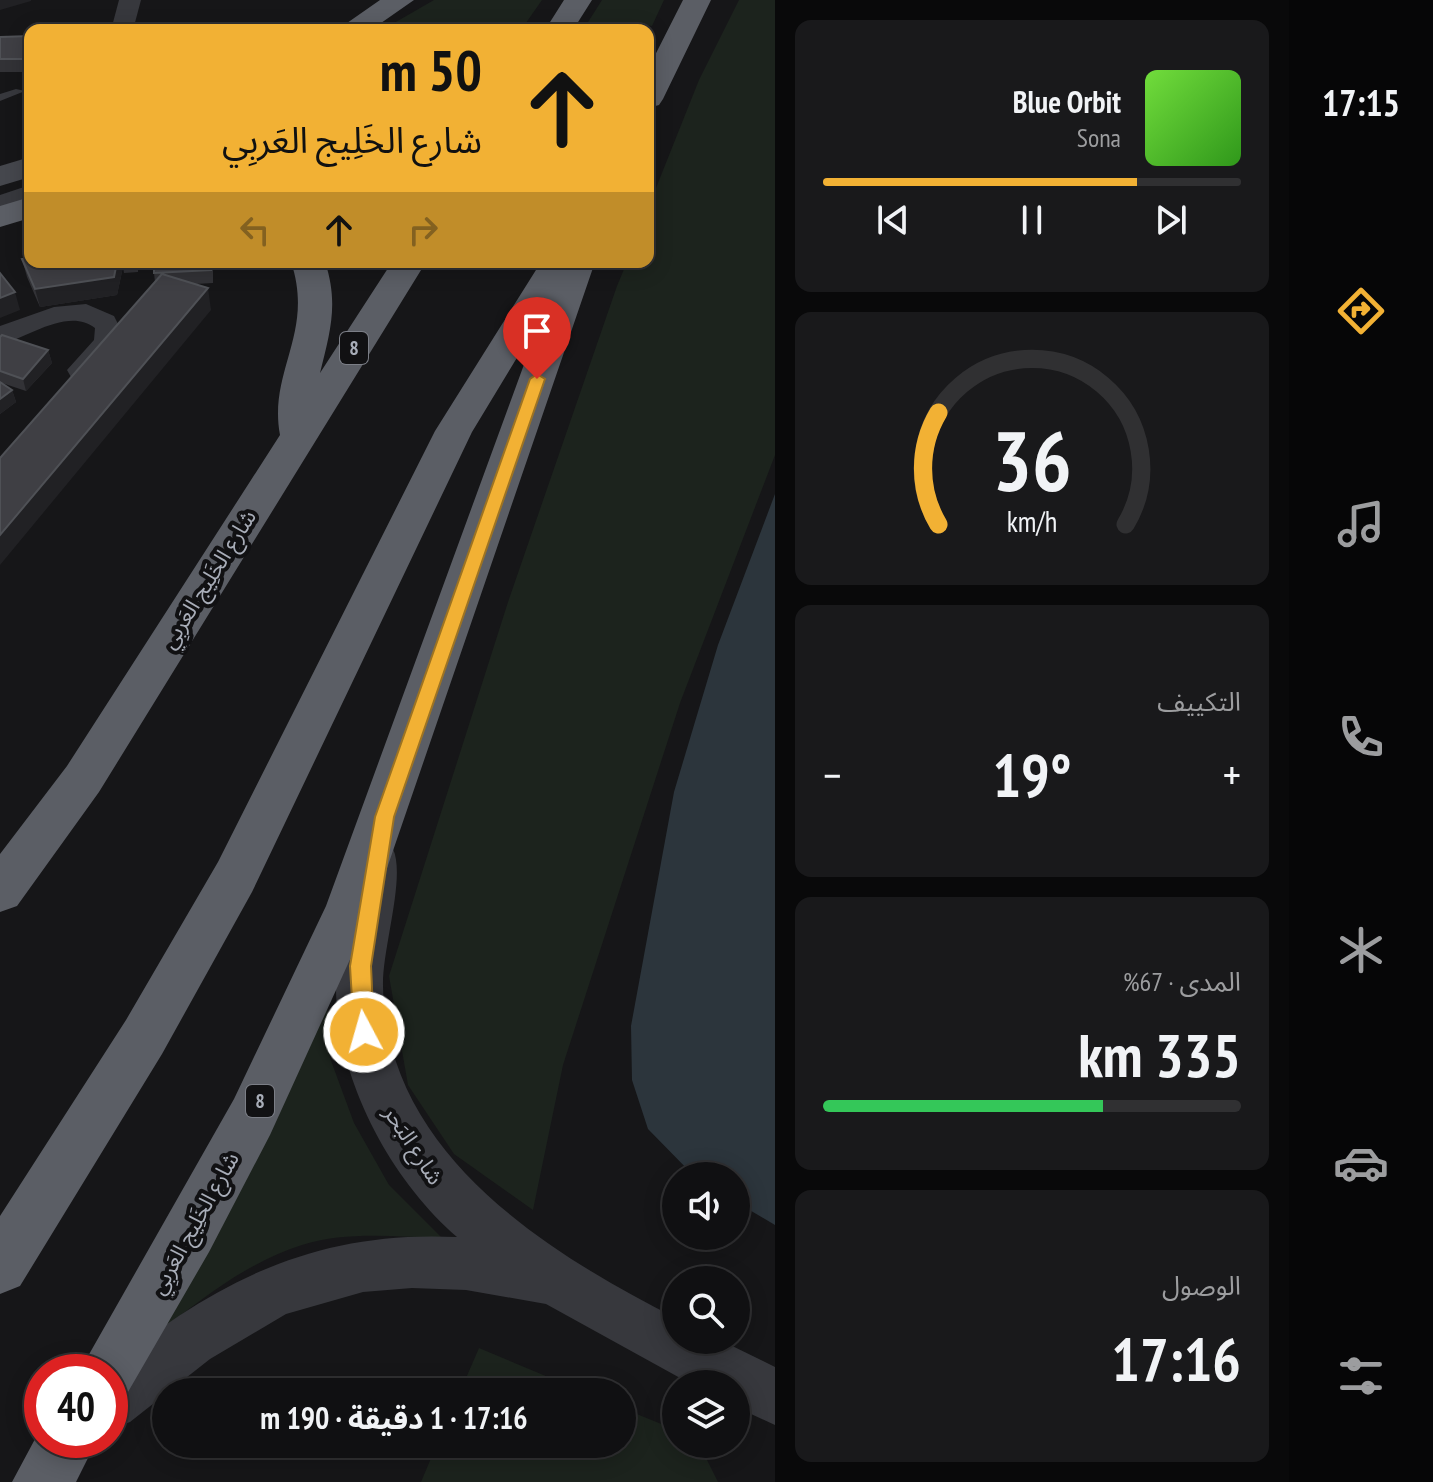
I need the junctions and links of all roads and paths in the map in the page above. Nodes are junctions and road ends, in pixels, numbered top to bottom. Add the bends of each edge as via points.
1 (110, 0) edge
2 (130, 0) edge
3 (400, 0) edge
4 (578, 0) edge
5 (697, 0) edge
6 (104, 24) edge
7 (124, 24) edge
8 (361, 24) edge
9 (563, 24) edge
10 (654, 87) edge
11 (20, 91) dead end
12 (0, 98) edge
13 (24, 168) edge
14 (0, 177) edge
15 (24, 194) edge
16 (0, 204) edge
17 (24, 209) edge
18 (0, 217) edge
19 (310, 268) edge
20 (405, 268) edge
21 (554, 268) edge
22 (576, 268) edge
23 (0, 336) edge
24 (60, 393) edge
25 (298, 435) junction
26 (384, 817) junction
27 (0, 891) edge
28 (0, 1266) edge
29 (554, 1282) junction
30 (119, 1354) edge
31 (128, 1387) edge
32 (775, 1397) edge
33 (56, 1458) edge
34 (42, 1482) edge

1 - 6 street
2 - 7 street
3 - 8 highway
4 - 9 highway
5 - 10 highway
11 - 12 lane
13 - 14 main road
15 - 16 street
17 - 18 highway
19 - 25 highway via 319,311 297,385
20 - 25 highway, شارع الخَلِيج العَربِي / 8
21 - 28 highway via 454,431 235,877 144,1037
22 - 26 highway, شارع الخَلِيج العَربِي / 8
23 - 24 street via 75,311 102,319 108,339
25 - 27 highway, شارع الخَلِيج العَربِي / 8 via 83,779
26 - 29 street, شارع البَحر via 361,966 360,999 372,1067 402,1134 431,1175 477,1223
26 - 30 highway, شارع الخَلِيج العَربِي / 8 via 349,909 252,1117
29 - 31 street, شارع البَحر via 466,1264 386,1262 309,1277 234,1308
29 - 32 street, شارع البَحر
33 - 34 highway

